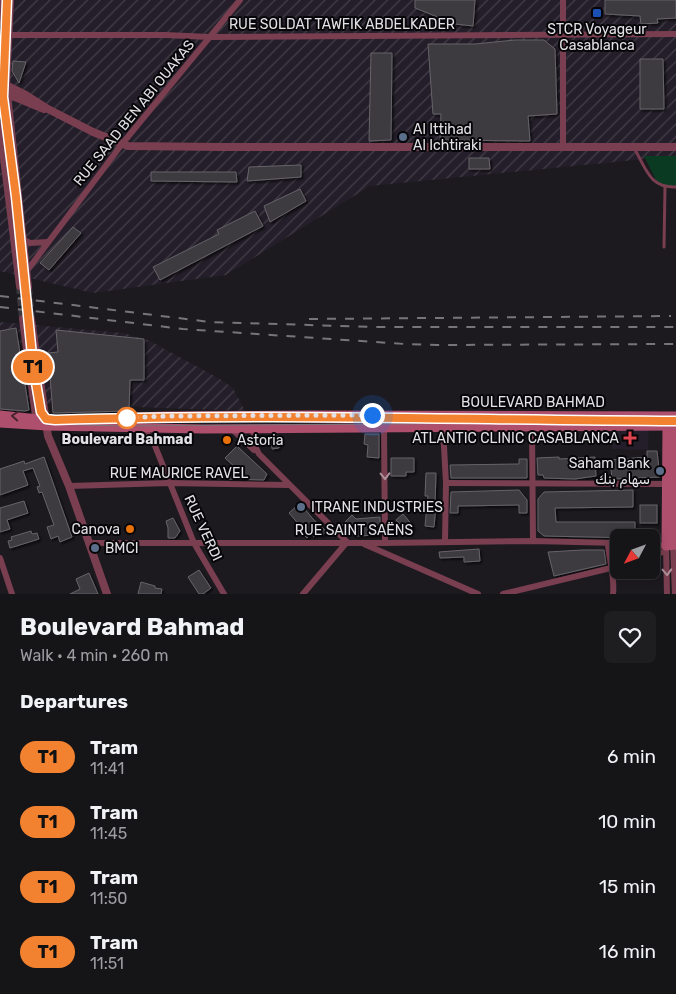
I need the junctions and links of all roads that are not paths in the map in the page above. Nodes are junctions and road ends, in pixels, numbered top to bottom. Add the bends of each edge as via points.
1 (1, 0) edge
2 (10, 0) edge
3 (240, 0) edge
4 (563, 0) edge
5 (0, 21) edge
6 (676, 34) edge
7 (9, 35) junction
8 (564, 35) junction
9 (210, 37) junction
10 (3, 88) edge
11 (0, 126) edge
12 (122, 144) junction
13 (563, 148) junction
14 (634, 148) junction
15 (676, 148) edge
16 (665, 186) junction
17 (676, 187) edge
18 (22, 239) junction
19 (48, 242) junction
20 (664, 247) dead end
21 (26, 272) junction
22 (27, 319) tunnel mouth
23 (0, 415) edge
24 (676, 416) edge
25 (41, 422) junction
26 (0, 423) edge
27 (672, 426) edge
28 (384, 427) junction
29 (142, 428) junction
30 (157, 428) junction
31 (232, 428) junction
32 (254, 428) junction
33 (443, 428) junction
34 (532, 428) junction
35 (154, 441) junction
36 (259, 454) junction
37 (446, 483) junction
38 (169, 484) junction
39 (533, 484) junction
40 (666, 484) junction
41 (289, 485) junction
42 (69, 486) junction
43 (445, 541) junction
44 (533, 541) junction
45 (347, 542) junction
46 (360, 542) junction
47 (89, 543) junction
48 (194, 543) junction
49 (385, 543) junction
50 (608, 543) joint
51 (670, 547) edge
52 (610, 556) edge
53 (1, 561) edge
54 (610, 568) edge
55 (614, 579) edge
56 (12, 594) edge
57 (106, 594) edge
58 (224, 594) edge
59 (303, 594) edge
60 (478, 594) edge
61 (503, 594) edge
62 (613, 594) edge
63 (668, 594) edge
64 (675, 594) edge

1 - 5 street
2 - 7 street
3 - 9 street, RUE SAAD BEN ABI OUAKAS
4 - 8 street
6 - 8 street, RUE SOLDAT TAWFIK ABDELKADER
7 - 9 street, RUE SOLDAT TAWFIK ABDELKADER via 165,34
7 - 10 street
8 - 9 street, RUE SOLDAT TAWFIK ABDELKADER
8 - 13 street
9 - 12 street, RUE SAAD BEN ABI OUAKAS
10 - 12 street
10 - 18 street
11 - 21 street via 24,287
12 - 13 street
12 - 19 street, RUE SAAD BEN ABI OUAKAS
13 - 14 street
14 - 15 street
14 - 16 lane via 650,176
16 - 17 lane
16 - 20 lane
18 - 19 street via 29,243
18 - 21 street
19 - 21 street, RUE SAAD BEN ABI OUAKAS
22 - 25 street
25 -> 23 main road, BOULEVARD BAHMAD
24 - 25 main road, BOULEVARD BAHMAD via 166,416
25 - 26 main road, BOULEVARD BAHMAD
25 - 29 main road, BOULEVARD BAHMAD
25 - 42 street
27 - 34 main road, BOULEVARD BAHMAD
27 - 40 main road
27 - 51 main road
28 - 32 main road, BOULEVARD BAHMAD
28 - 33 main road, BOULEVARD BAHMAD
28 -> 49 street
29 - 30 main road, BOULEVARD BAHMAD
29 - 35 street, RUE VERDI
30 - 31 main road, BOULEVARD BAHMAD
30 - 35 street
31 - 32 main road, BOULEVARD BAHMAD
31 - 36 street
32 - 36 street via 252,439
33 - 34 main road, BOULEVARD BAHMAD
33 - 37 street
34 - 39 street
35 - 38 street, RUE VERDI
36 - 41 street
37 - 39 street
37 - 43 street
38 - 41 street, RUE MAURICE RAVEL
38 - 42 street, RUE MAURICE RAVEL
38 - 48 street, RUE VERDI
39 - 40 street
39 - 44 street
40 - 51 main road
41 - 45 street
42 - 47 street
43 - 44 street, RUE SAINT SAËNS
43 - 49 street, RUE SAINT SAËNS
44 - 50 street, RUE SAINT SAËNS
45 - 46 street, RUE SAINT SAËNS
45 - 48 street, RUE SAINT SAËNS
45 - 59 street
46 - 49 street, RUE SAINT SAËNS
46 - 60 street
47 - 48 street, RUE SAINT SAËNS
47 - 57 street
48 - 58 street, RUE VERDI
50 - 52 street
51 -> 63 street
51 - 64 street
53 - 56 street
54 - 61 street
55 - 62 street

